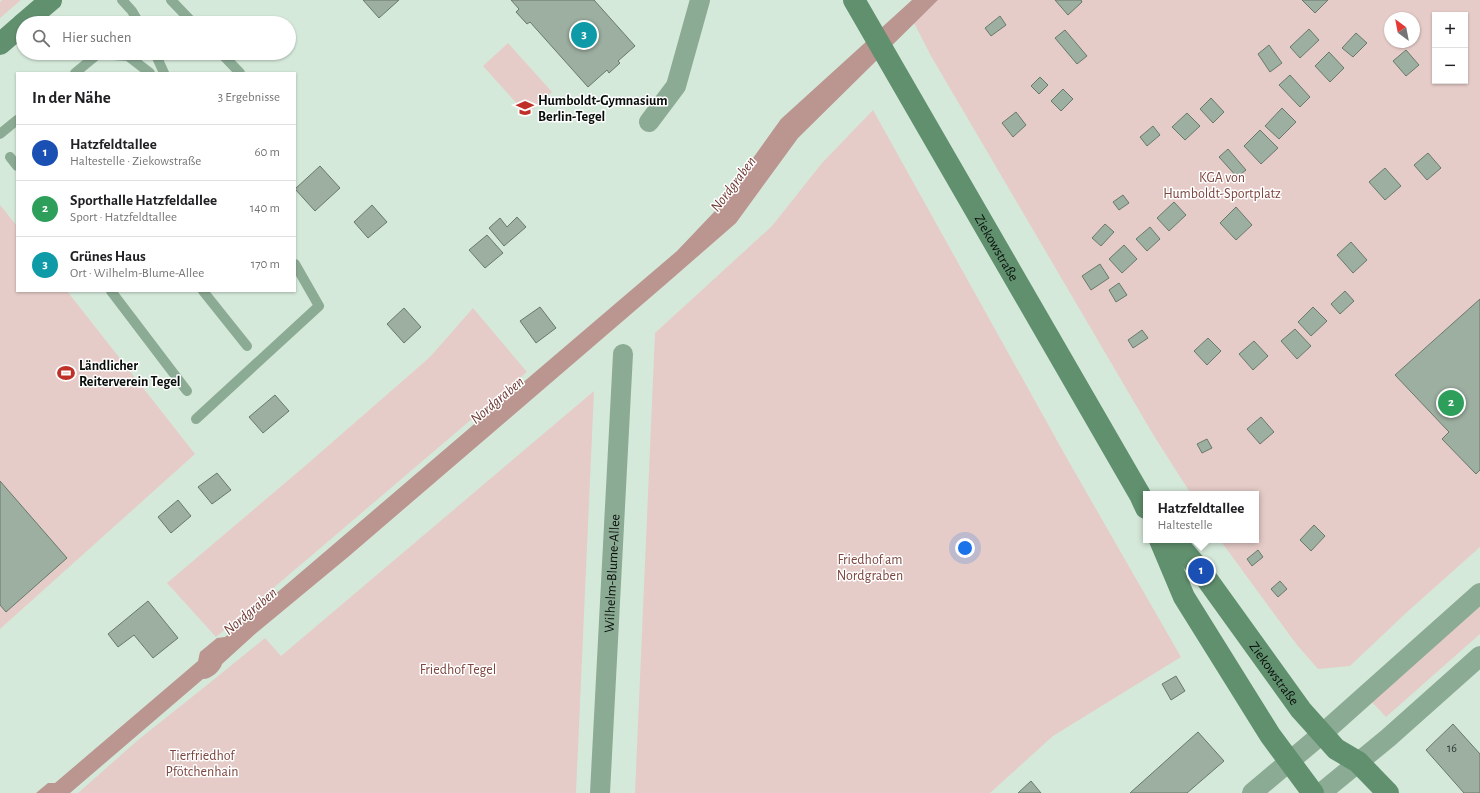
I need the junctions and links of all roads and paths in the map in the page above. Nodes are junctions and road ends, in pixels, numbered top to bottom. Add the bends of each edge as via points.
1 (51, 0) edge
2 (122, 0) edge
3 (171, 0) edge
4 (700, 0) edge
5 (854, 0) edge
6 (33, 16) edge
7 (134, 16) edge
8 (186, 16) edge
9 (16, 31) edge
10 (0, 44) edge
11 (91, 60) edge
12 (133, 60) edge
13 (158, 60) edge
14 (228, 60) edge
15 (76, 72) edge
16 (149, 72) edge
17 (164, 72) edge
18 (239, 72) edge
19 (16, 121) edge
20 (649, 122) dead end
21 (0, 134) edge
22 (10, 157) dead end
23 (16, 165) edge
24 (296, 266) edge
25 (112, 292) edge
26 (204, 292) edge
27 (247, 346) dead end
28 (623, 354) dead end
29 (187, 392) dead end
30 (196, 420) dead end
31 (1143, 500) edge
32 (1161, 543) edge
33 (1177, 543) edge
34 (1480, 593) edge
35 (1480, 656) edge
36 (1322, 734) junction
37 (1290, 762) junction
38 (1358, 762) junction
39 (600, 793) edge
40 (1252, 793) edge
41 (1314, 793) edge
42 (1321, 793) edge
43 (1388, 793) edge

1 - 6 street
2 - 7 lane
3 - 8 lane
4 - 20 street via 676,86
5 - 31 street, Ziekowstraße
9 - 10 street
11 - 15 lane
12 - 16 lane
13 - 17 lane
14 - 18 lane
19 - 21 lane
22 - 23 lane
24 - 30 lane via 319,306
25 - 29 lane
26 - 27 lane
28 - 39 street, Wilhelm-Blume-Allee
32 - 37 street via 1184,597 1270,735
33 - 36 street, Ziekowstraße via 1201,571 1301,710
34 - 36 street
35 - 38 street
36 - 37 street
36 - 38 street, Ziekowstraße via 1336,749
37 - 40 street
37 - 41 street
38 - 42 street
38 - 43 street, Ziekowstraße

